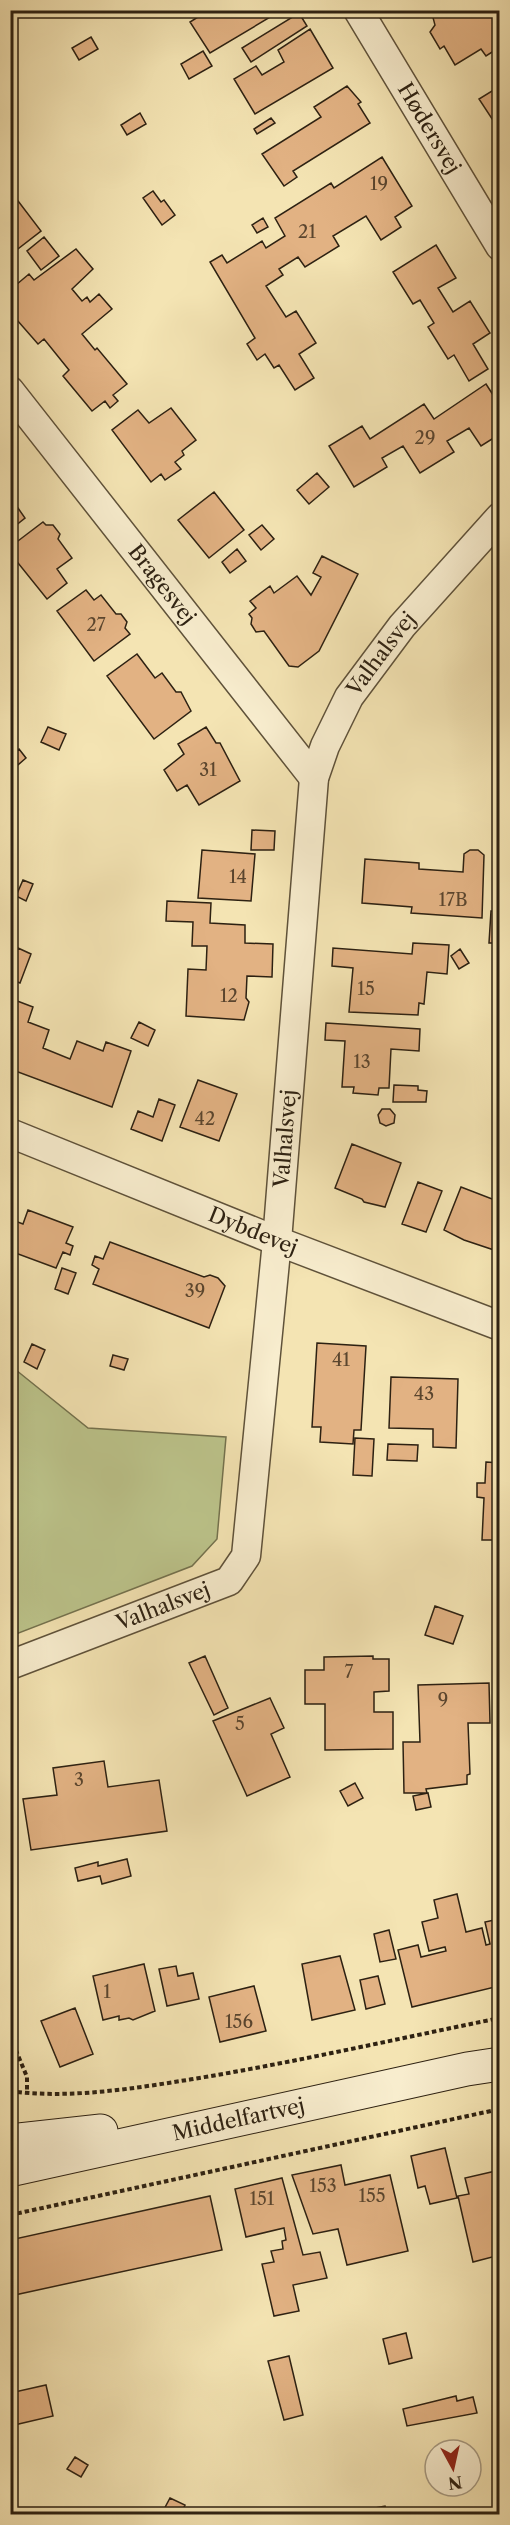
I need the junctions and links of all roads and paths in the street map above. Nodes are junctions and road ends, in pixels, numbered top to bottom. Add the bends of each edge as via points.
1 (358, 10) edge
2 (500, 246) edge
3 (10, 391) edge
4 (500, 517) edge
5 (314, 778) junction
6 (10, 1133) edge
7 (277, 1241) junction
8 (500, 1326) edge
9 (10, 1665) edge
10 (500, 2018) edge
11 (10, 2036) edge
12 (500, 2058) edge
13 (500, 2064) edge
14 (467, 2068) junction
15 (10, 2091) edge
16 (27, 2093) junction
17 (500, 2109) edge
18 (273, 2112) junction
19 (10, 2141) edge
20 (10, 2170) edge
21 (10, 2215) edge

1 - 2 street, Hødersvej
3 - 5 street, Bragesvej
4 - 5 street, Valhalsvej via 402,626 349,697
5 - 7 street, Valhalsvej
6 - 7 street, Dybdevej
7 - 8 street, Dybdevej
7 - 9 street, Valhalsvej via 246,1556 229,1581
10 - 16 path via 123,2090
11 - 16 path via 27,2077
12 - 14 main road, Middelfartvej
13 - 14 main road, Middelfartvej
14 - 18 main road, Middelfartvej
15 - 16 path
17 - 21 path
18 - 19 main road
18 - 20 main road, Middelfartvej

